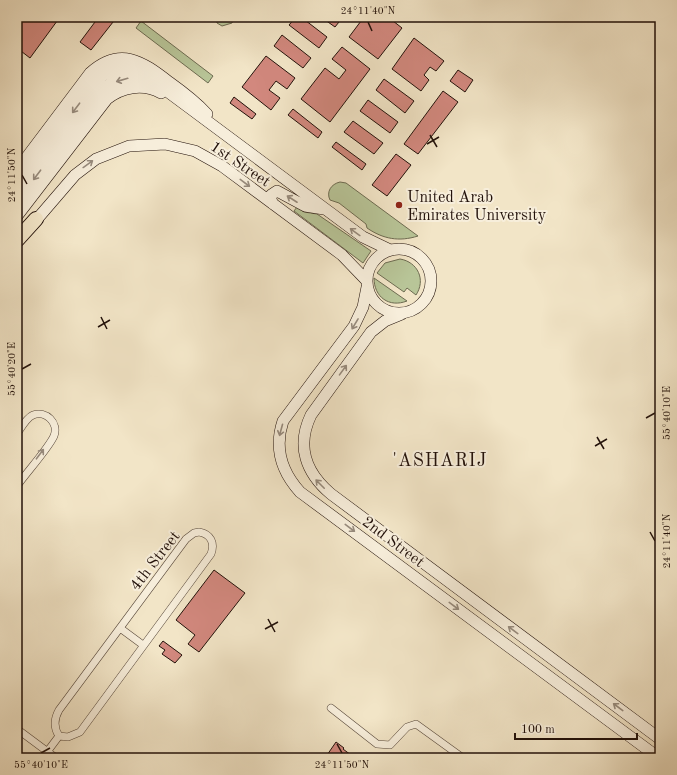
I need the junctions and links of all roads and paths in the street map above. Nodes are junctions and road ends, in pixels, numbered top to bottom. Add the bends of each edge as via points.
1 (213, 120) junction
2 (228, 137) junction
3 (17, 170) edge
4 (17, 187) edge
5 (17, 202) edge
6 (273, 204) junction
7 (325, 209) junction
8 (17, 216) edge
9 (36, 219) junction
10 (17, 240) edge
11 (17, 247) edge
12 (390, 250) junction
13 (367, 284) junction
14 (402, 314) junction
15 (17, 434) edge
16 (17, 486) edge
17 (120, 628) junction
18 (143, 645) junction
19 (331, 708) dead end
20 (17, 729) edge
21 (59, 736) junction
22 (660, 739) edge
23 (47, 752) junction
24 (56, 758) edge
25 (463, 758) edge
26 (659, 758) edge

1 - 2 street, 1st Street
1 - 3 street via 189,96 148,66 126,58 110,60 90,73
1 -> 4 street, 1st Street via 148,72 135,69 113,71 95,83
2 -> 5 street, 1st Street via 156,83 138,78 120,80 110,84 96,97
2 - 7 street, 1st Street
2 - 8 street via 157,91 139,87 121,90 101,106
7 -> 6 street via 300,204 277,191 271,195
9 -> 6 street, 1st Street via 86,166 106,153 141,144 164,144 195,151 222,166
6 - 13 street, 1st Street via 342,255
12 -> 7 street, 1st Street via 363,237
9 - 10 highway
9 - 11 street, 1st Street
12 - 13 street via 375,260 369,270
12 - 14 street via 403,249 414,253 423,260 431,275 431,287 424,302 416,309
13 - 14 street via 372,300 382,309
13 -> 26 street, 2nd Street via 363,307 354,326 283,421 278,447 287,476 300,492
22 -> 14 street, 2nd Street via 331,494 313,477 304,448 306,425 310,415 371,332 385,321
16 -> 15 street via 53,437 55,426 45,415 34,415
17 - 18 street
17 - 18 street, 4th Street via 190,535 199,532 208,536 213,544 212,554
17 - 21 street, 4th Street via 56,715 54,726
18 - 21 street, 4th Street via 80,732 68,737
19 - 25 street via 377,744 390,745 407,727 416,724
20 - 23 street
21 - 23 street
23 - 24 street

